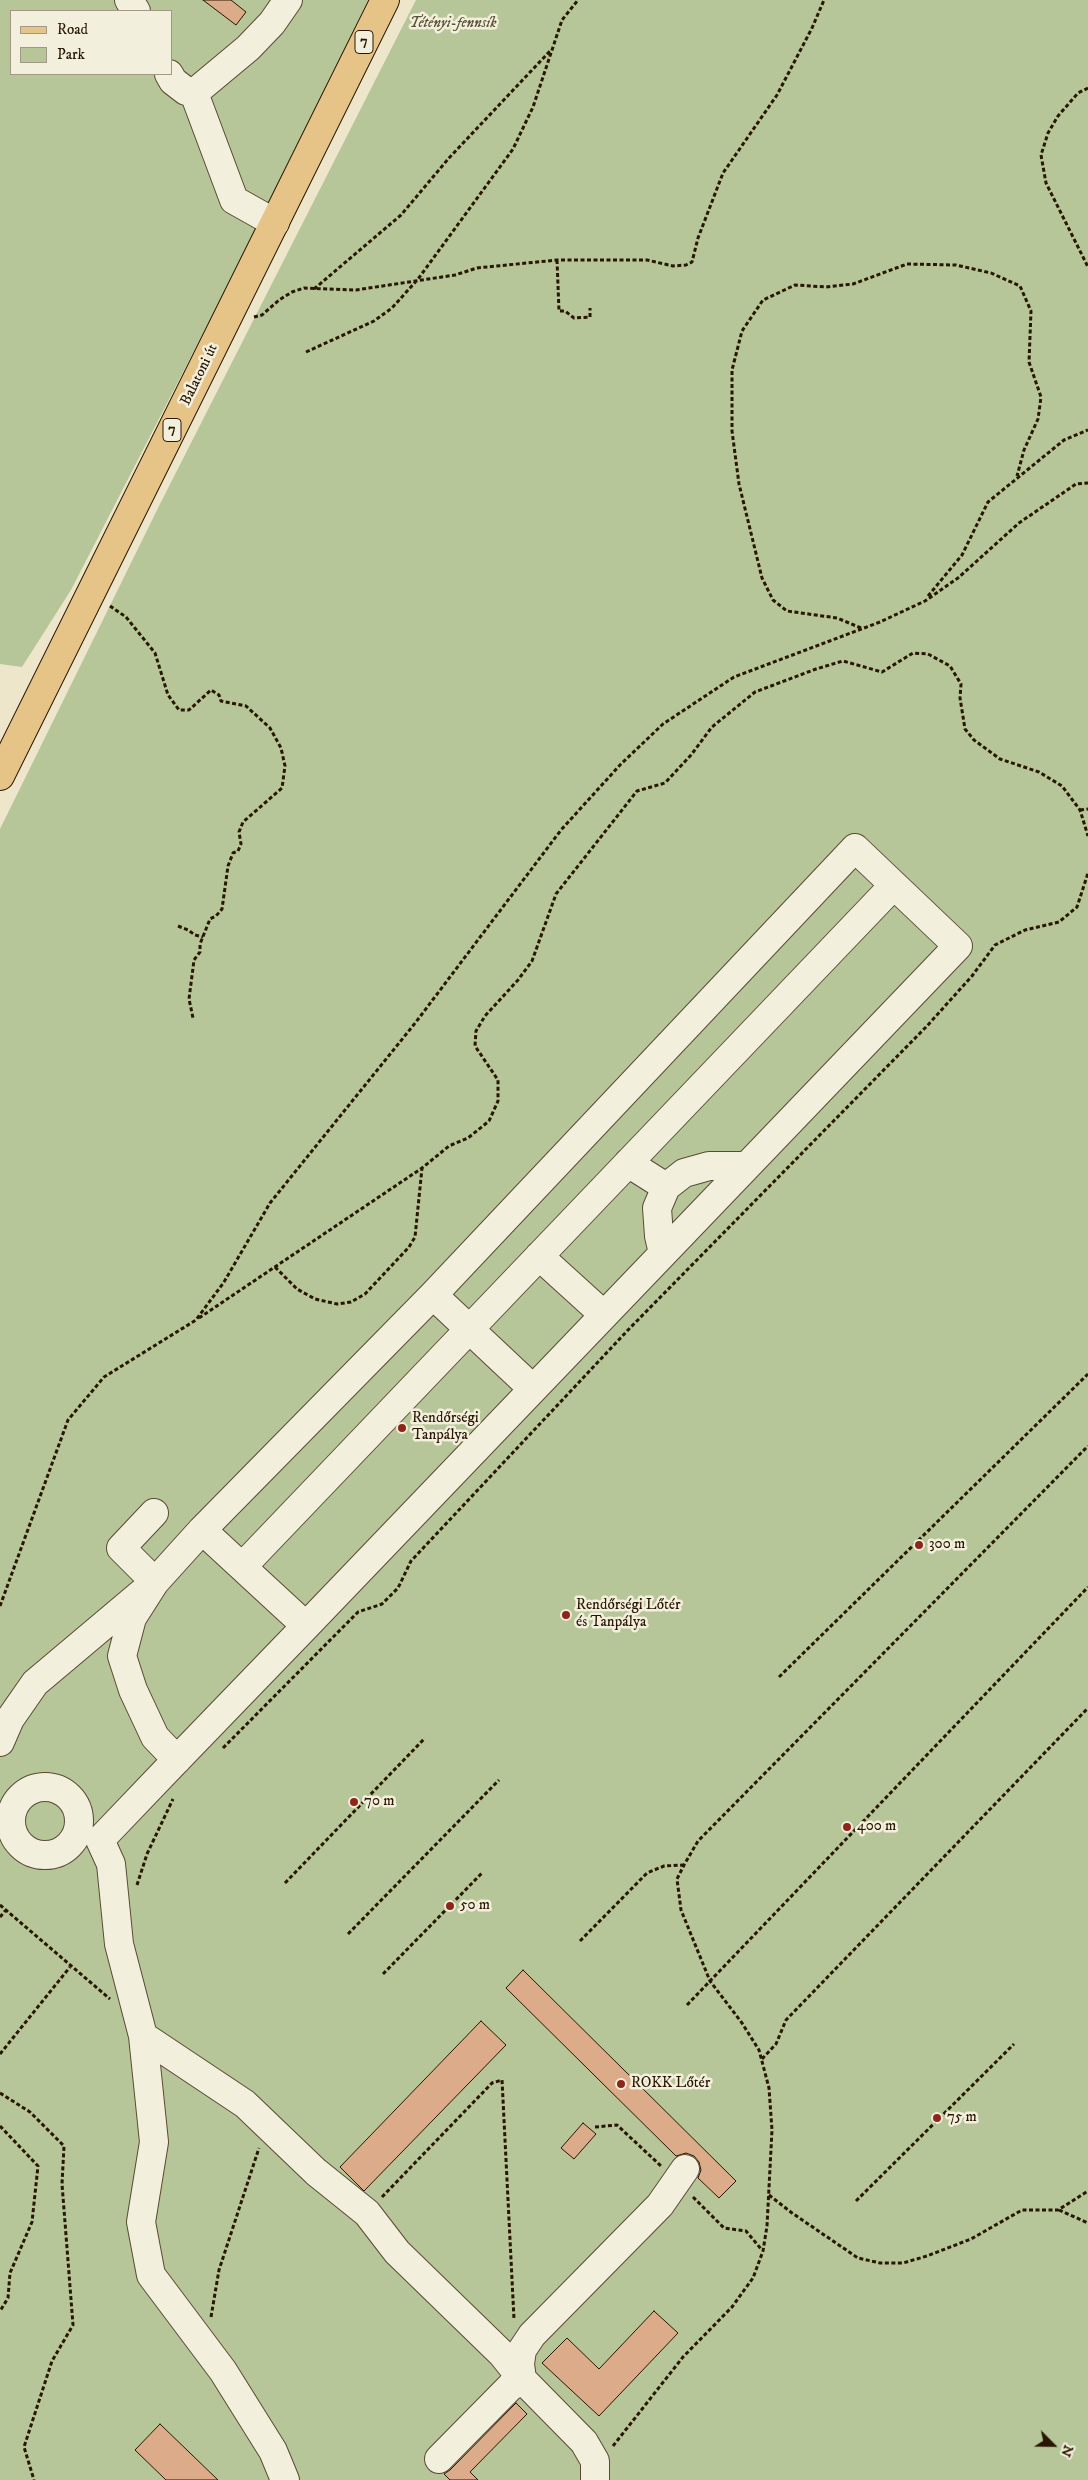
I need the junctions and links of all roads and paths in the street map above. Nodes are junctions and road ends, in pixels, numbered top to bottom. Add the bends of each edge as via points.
1 (288, 0) edge
2 (385, 0) edge
3 (578, 0) edge
4 (824, 0) edge
5 (552, 48) junction
6 (170, 75) edge
7 (1088, 88) edge
8 (194, 93) junction
9 (275, 223) junction
10 (557, 260) junction
11 (1088, 267) edge
12 (418, 279) junction
13 (314, 288) junction
14 (232, 308) junction
15 (590, 308) dead end
16 (306, 352) dead end
17 (1088, 430) edge
18 (1017, 476) junction
19 (1088, 483) edge
20 (92, 592) junction
21 (925, 601) junction
22 (862, 629) junction
23 (0, 776) edge
24 (1088, 808) edge
25 (1080, 810) junction
26 (1088, 836) edge
27 (1088, 873) edge
28 (894, 885) junction
29 (178, 926) dead end
30 (203, 937) junction
31 (193, 1018) dead end
32 (628, 1163) junction
33 (747, 1166) junction
34 (422, 1168) junction
35 (666, 1187) junction
36 (663, 1253) junction
37 (539, 1256) junction
38 (275, 1267) junction
39 (433, 1296) junction
40 (604, 1315) junction
41 (196, 1320) junction
42 (470, 1329) junction
43 (1088, 1374) edge
44 (533, 1389) junction
45 (1088, 1446) edge
46 (154, 1513) dead end
47 (202, 1530) junction
48 (242, 1567) junction
49 (155, 1582) junction
50 (1088, 1586) edge
51 (0, 1606) edge
52 (306, 1626) junction
53 (778, 1677) dead end
54 (1088, 1708) edge
55 (425, 1738) dead end
56 (0, 1742) edge
57 (220, 1751) dead end
58 (176, 1760) junction
59 (499, 1780) dead end
60 (179, 1792) dead end
61 (6, 1809) edge
62 (89, 1836) junction
63 (684, 1864) junction
64 (483, 1872) dead end
65 (285, 1883) dead end
66 (0, 1905) edge
67 (5, 1910) junction
68 (117, 1914) junction
69 (0, 1917) edge
70 (348, 1934) dead end
71 (580, 1941) dead end
72 (70, 1967) junction
73 (383, 1974) dead end
74 (710, 1981) junction
75 (687, 2005) dead end
76 (140, 2029) junction
77 (1014, 2044) dead end
78 (0, 2054) edge
79 (761, 2060) junction
80 (0, 2093) edge
81 (0, 2126) edge
82 (259, 2147) dead end
83 (685, 2169) dead end
84 (1088, 2191) edge
85 (769, 2194) junction
86 (856, 2201) dead end
87 (358, 2207) junction
88 (1058, 2210) junction
89 (1088, 2222) edge
90 (0, 2312) edge
91 (514, 2322) dead end
92 (210, 2323) dead end
93 (522, 2379) junction
94 (610, 2451) dead end
95 (439, 2459) dead end
96 (34, 2480) edge
97 (285, 2480) edge
98 (595, 2480) edge

1 - 8 street via 248,48
2 - 9 main road, Balatoni út / 7
3 - 5 path via 562,20
4 - 10 path via 776,95 723,173 692,262 673,266 647,260
5 - 12 path via 533,107 513,150
5 - 13 path via 401,214
6 - 8 street via 186,91
7 - 11 path via 1078,93 1058,116 1041,155 1046,183
8 - 9 street via 234,200
9 - 14 main road, Balatoni út / 7
10 - 12 path via 477,268 455,275
10 - 15 path via 559,311 565,311 574,318 590,317
12 - 13 path via 356,290
12 - 16 path via 392,308 374,321
13 - 14 path via 292,292 257,317
14 - 20 main road, Balatoni út / 7
17 - 18 path via 1064,440
18 - 21 path via 988,502 962,555
18 - 22 path via 1038,419 1041,397 1030,362 1031,311 1020,286 991,273 956,265 907,264 853,284 826,287 795,285 763,300 742,331 732,370 732,431 739,484 762,578 773,600 787,611 837,618
19 - 21 path via 1076,484 1020,523 958,578
20 - 23 main road, Balatoni út / 7
20 - 30 path via 126,616 155,653 168,694 179,710 189,710 211,690 219,695 221,702 246,706 261,718 281,748 285,766 282,788 243,822 239,832 241,844 228,866 222,909 210,919
21 - 22 path
22 - 41 path via 734,677 663,724 620,765 561,830 416,1022 270,1202 224,1282
24 - 25 path
25 - 26 path
25 - 34 path via 1062,786 1038,772 1000,758 974,740 965,729 961,684 950,666 928,654 913,653 882,672 843,661 755,692 712,727 665,783 637,791 556,894 532,961 476,1031 475,1046 498,1080 498,1101 489,1121 468,1138 449,1146
27 - 57 path via 1077,907 1059,922 1025,930 995,944 972,976 927,1026 628,1329 411,1562 398,1588 382,1604 358,1612
28 - 32 street
28 - 33 street via 958,946
28 - 39 street via 855,848
29 - 30 path
30 - 31 path via 200,952 194,960 189,999
32 - 35 street
32 - 37 street
33 - 35 street via 709,1166 684,1173
33 - 36 street
34 - 38 path
34 - 38 path via 415,1237 365,1294 351,1302 337,1304 315,1299 298,1290
35 - 36 street via 657,1208
36 - 40 street
37 - 40 street
37 - 42 street
38 - 41 path
39 - 42 street
39 - 47 street
40 - 44 street
41 - 51 path via 104,1377 68,1420
42 - 44 street
42 - 48 street
43 - 53 path
44 - 52 street
45 - 63 path via 698,1842
46 - 49 street via 121,1548
47 - 48 street
47 - 49 street
48 - 52 street
49 - 56 street via 35,1683 10,1719
49 - 58 street via 132,1618 122,1656 133,1690 155,1737
50 - 74 path
52 - 58 street
54 - 79 path via 786,2020 776,2044
55 - 65 path
58 - 62 street
59 - 70 path
60 - 68 path via 172,1799 147,1854 135,1892
61 - 62 street via 15,1839 26,1850 40,1856 56,1854
61 - 62 street via 12,1809 20,1796 34,1787 50,1786 64,1791 75,1802
62 - 68 street via 111,1864
63 - 71 path via 664,1866 647,1873
63 - 74 path via 677,1879 681,1910
64 - 73 path
66 - 67 path
67 - 69 path
67 - 72 path
68 - 76 street via 119,1944
72 - 76 path
72 - 78 path
74 - 75 path
74 - 79 path via 759,2050
76 - 87 street via 245,2104
76 - 97 street via 154,2142 141,2222 150,2275 223,2371 273,2451
77 - 86 path
79 - 85 path via 769,2088 772,2130
80 - 96 path via 30,2112 64,2146 62,2184 73,2326 52,2361 24,2447
81 - 90 path via 38,2166 32,2222 10,2273 8,2298
82 - 92 path via 219,2270
83 - 93 street via 660,2205 532,2335 522,2350
84 - 88 path
85 - 88 path via 792,2214 858,2258 880,2263 903,2263 927,2256 971,2239 1022,2210
85 - 94 path via 768,2226 753,2278 732,2307 677,2364
87 - 91 path via 382,2197 492,2083 502,2080
87 - 93 street via 397,2252 502,2354
88 - 89 path
93 - 95 street via 510,2387
93 - 98 street via 584,2442 595,2461

